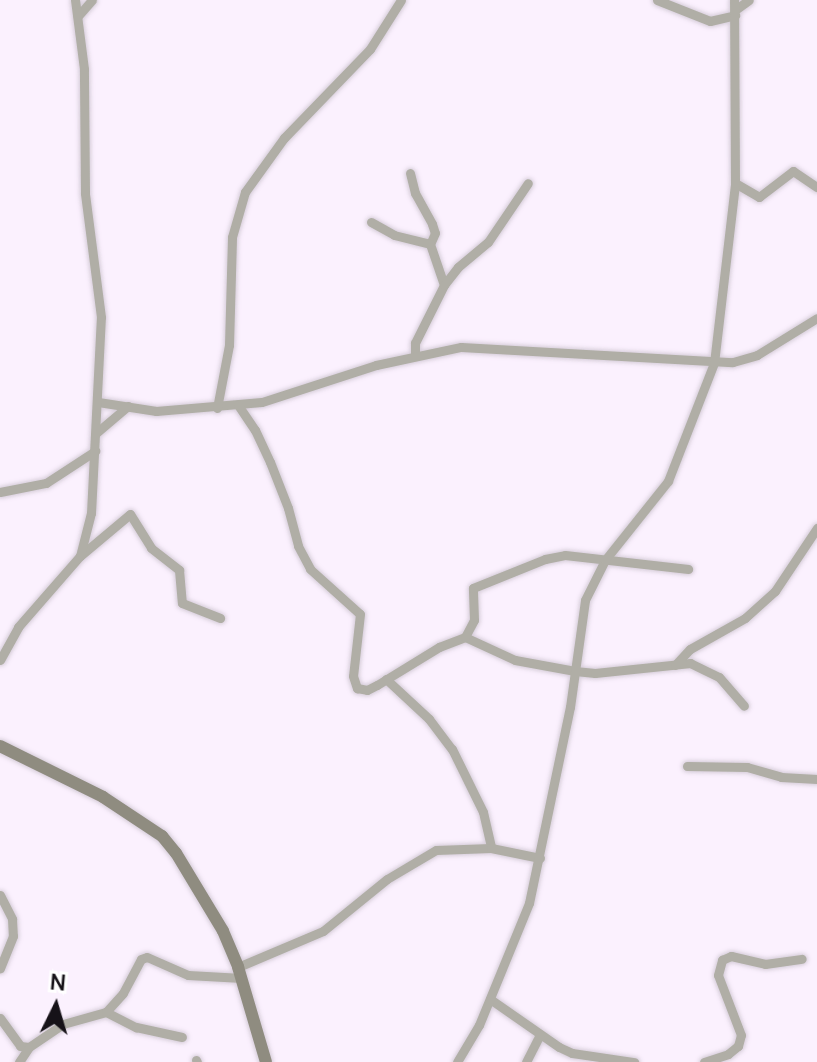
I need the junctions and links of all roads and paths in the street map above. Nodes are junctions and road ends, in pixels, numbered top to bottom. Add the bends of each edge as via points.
1 (75, 0) edge
2 (92, 0) edge
3 (401, 0) edge
4 (657, 0) edge
5 (749, 0) edge
6 (735, 8) edge
7 (78, 16) junction
8 (410, 173) dead end
9 (528, 183) dead end
10 (735, 183) junction
11 (817, 187) edge
12 (371, 222) dead end
13 (430, 244) junction
14 (444, 285) junction
15 (816, 320) edge
16 (415, 355) junction
17 (714, 363) junction
18 (98, 402) junction
19 (238, 405) junction
20 (128, 406) junction
21 (217, 408) junction
22 (96, 433) junction
23 (95, 451) junction
24 (0, 492) edge
25 (817, 528) edge
26 (80, 556) junction
27 (605, 560) junction
28 (688, 569) dead end
29 (220, 618) dead end
30 (465, 637) junction
31 (0, 660) edge
32 (675, 665) junction
33 (575, 671) junction
34 (386, 679) junction
35 (744, 706) dead end
36 (0, 746) edge
37 (687, 766) dead end
38 (817, 779) edge
39 (491, 848) junction
40 (540, 858) junction
41 (0, 895) edge
42 (802, 959) dead end
43 (0, 969) edge
44 (240, 973) junction
45 (490, 999) junction
46 (106, 1012) junction
47 (0, 1018) edge
48 (540, 1034) junction
49 (182, 1037) dead end
50 (29, 1047) junction
51 (19, 1062) edge
52 (266, 1062) edge
53 (457, 1062) edge
54 (526, 1062) edge
55 (634, 1062) edge
56 (704, 1062) edge

1 - 7 street
2 - 7 street
3 - 21 street via 370,49 284,138 245,192 232,237 229,345
4 - 6 street via 710,21
5 - 6 street
6 - 10 street
7 - 18 street via 85,193 101,317
8 - 13 street via 435,233
9 - 14 street via 488,242
10 - 11 street via 759,197 793,171
10 - 17 street
12 - 13 street via 394,235
13 - 14 street
14 - 16 street via 415,343
15 - 17 street via 757,355
16 - 17 street via 483,346
16 - 19 street
17 - 27 street via 668,481
18 - 20 street
18 - 22 street
19 - 21 street
19 - 34 street via 270,462 310,569 360,614 353,676 357,688 367,690
20 - 21 street via 156,411
20 - 22 street
22 - 23 street
23 - 24 street via 46,483
23 - 26 street via 91,513
25 - 32 street via 775,591
26 - 29 street via 130,514 151,548 179,570 182,603
26 - 31 street via 18,627
27 - 28 street
27 - 30 street via 565,555 477,585 472,591 474,620
27 - 33 street via 585,600
30 - 33 street via 515,660
30 - 34 street
32 - 33 street
32 - 35 street via 706,669
33 - 40 street
34 - 39 street via 452,749 483,812
36 - 44 main road via 103,797 162,836 192,876
37 - 38 street via 747,767 781,777
39 - 40 street
39 - 44 street via 436,850 387,879 323,931
40 - 45 street via 529,903
41 - 43 street via 12,919 13,936
42 - 56 street via 765,964 731,956 722,960 718,975 741,1035 728,1054
44 - 46 street via 188,975 144,957
44 - 52 main road
45 - 48 street
45 - 53 street
46 - 49 street via 136,1027
46 - 50 street via 63,1024
47 - 50 street via 20,1046
48 - 54 street
48 - 55 street via 572,1053
50 - 51 street

